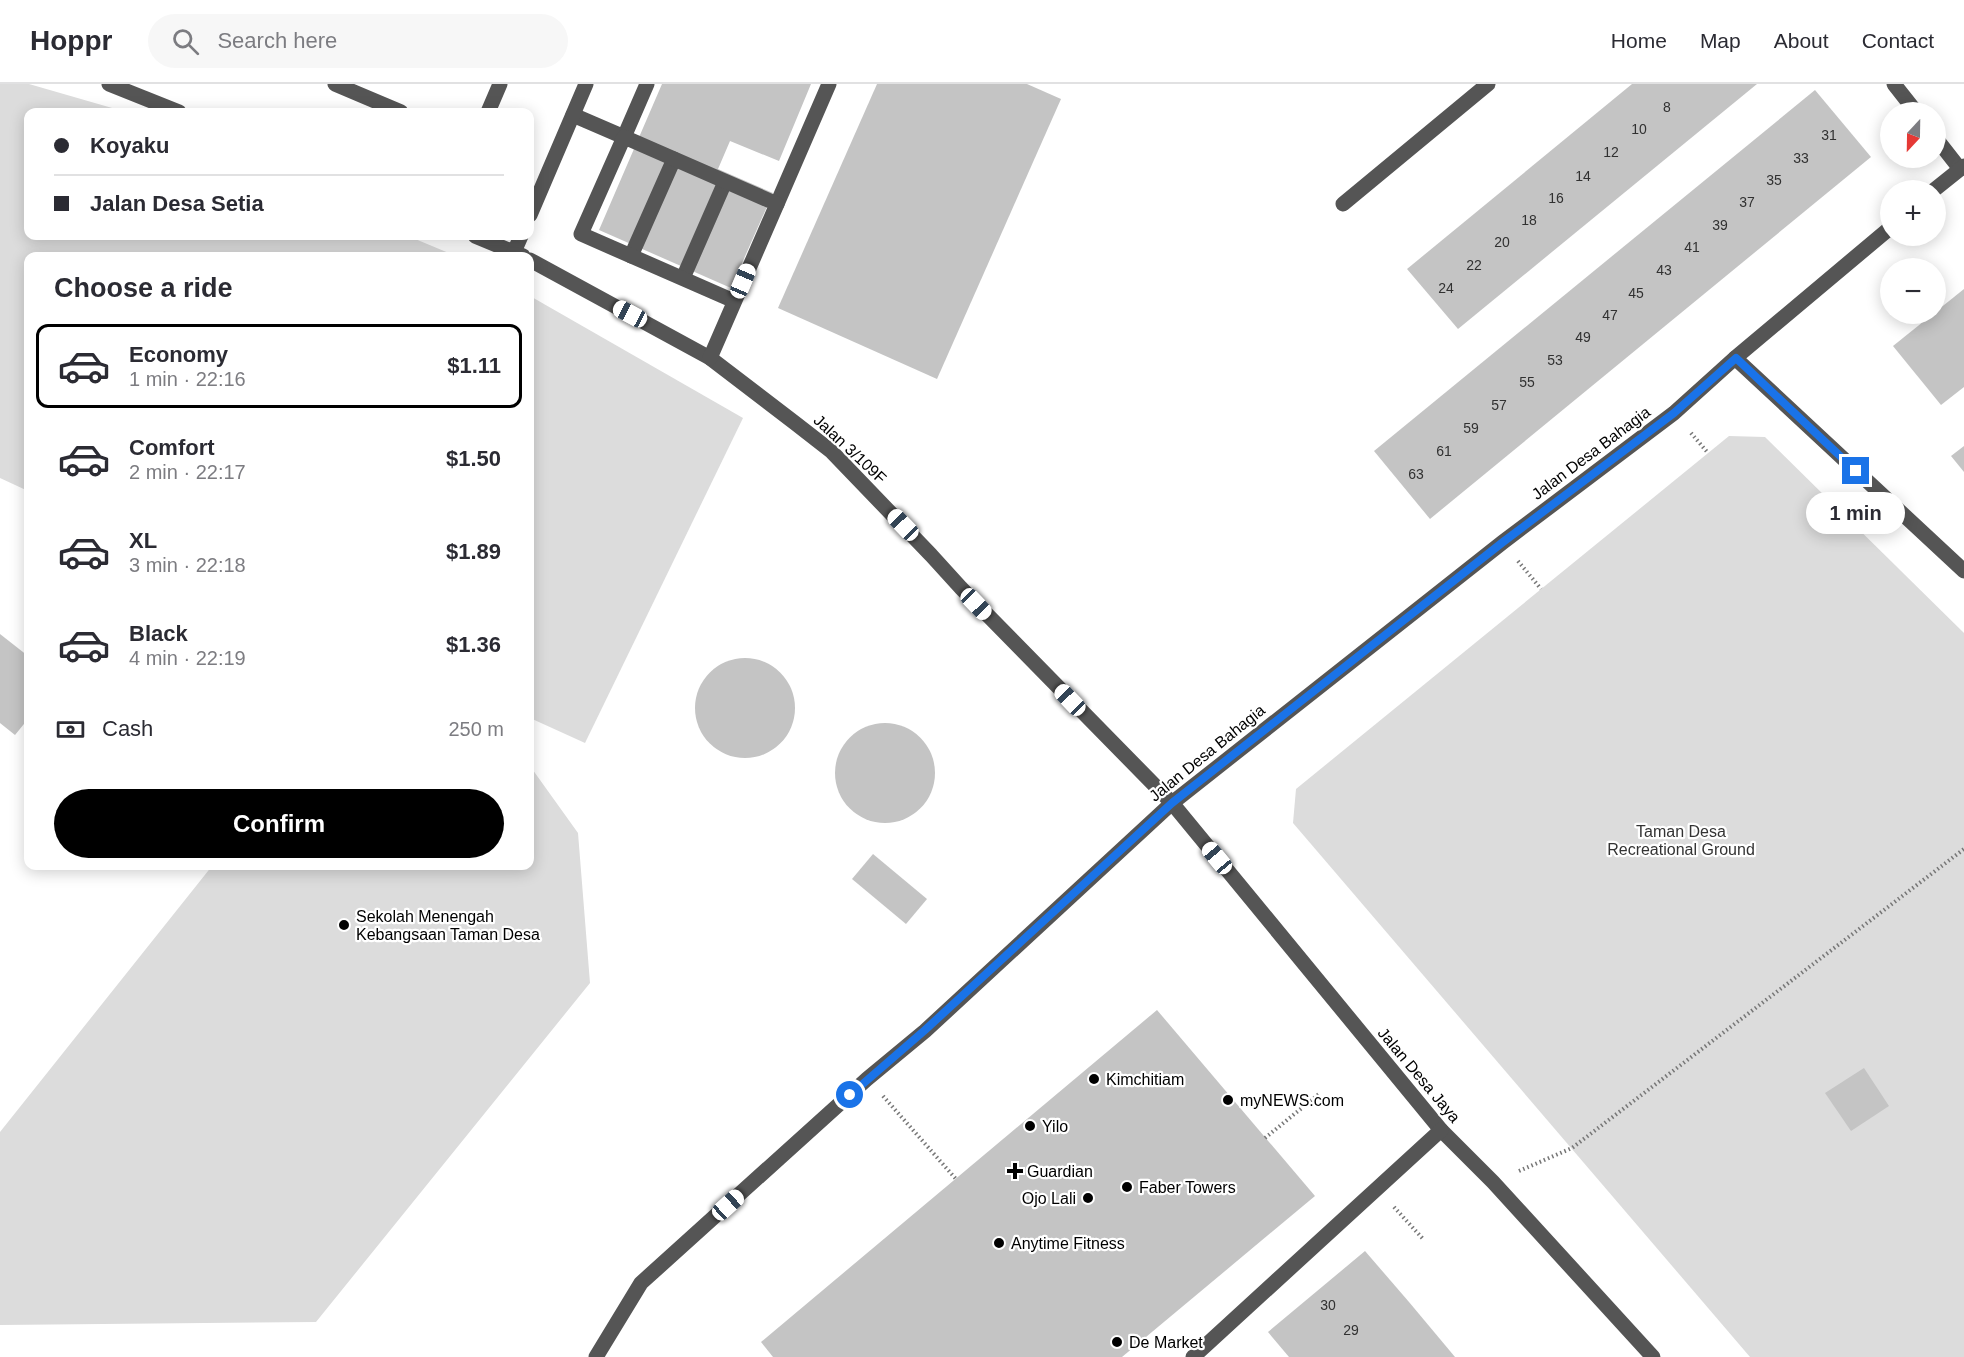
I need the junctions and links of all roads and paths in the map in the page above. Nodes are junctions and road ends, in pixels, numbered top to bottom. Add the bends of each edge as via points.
1 (109, 84) edge
2 (335, 84) edge
3 (500, 84) edge
4 (586, 84) edge
5 (647, 84) edge
6 (829, 84) edge
7 (1488, 84) edge
8 (1894, 84) edge
9 (134, 88) edge
10 (1908, 102) edge
11 (172, 108) edge
12 (392, 108) edge
13 (490, 108) edge
14 (573, 115) junction
15 (624, 137) junction
16 (1946, 149) edge
17 (674, 159) junction
18 (1962, 167) edge
19 (1946, 180) edge
20 (725, 182) junction
21 (777, 204) junction
22 (1343, 204) dead end
23 (534, 206) edge
24 (1880, 236) edge
25 (485, 240) edge
26 (513, 252) edge
27 (631, 256) junction
28 (534, 262) edge
29 (682, 278) junction
30 (734, 301) junction
31 (710, 358) junction
32 (1736, 358) junction
33 (1503, 542) junction
34 (1964, 571) edge
35 (1541, 589) dead end
36 (1172, 803) junction
37 (1964, 849) edge
38 (867, 1079) junction
39 (1319, 1094) dead end
40 (1441, 1130) junction
41 (1265, 1138) dead end
42 (956, 1179) dead end
43 (1493, 1182) junction
44 (1377, 1188) junction
45 (1424, 1240) dead end
46 (596, 1357) edge
47 (1193, 1357) edge
48 (1653, 1357) edge

1 - 9 street
2 - 12 street
3 - 13 street
4 - 14 street
5 - 15 street
6 - 21 street
7 - 22 street
8 - 10 street
9 - 11 street
14 - 15 street
14 - 23 street
15 - 17 street
15 - 27 street via 581,234
16 - 18 street
17 - 20 street
17 - 27 street
18 - 19 street
20 - 21 street
20 - 29 street
21 - 30 street
24 - 32 street, Jalan Desa Bahagia
25 - 26 street
27 - 29 street
28 - 31 street, Jalan 3/109F
29 - 30 street
30 - 31 street
31 - 36 street, Jalan 3/109F via 831,451
32 - 33 street, Jalan Desa Bahagia via 1674,413
32 - 34 street
33 - 35 path
33 - 36 street, Jalan Desa Bahagia
36 - 38 street, Jalan Desa Bahagia
36 - 40 street, Jalan Desa Jaya
37 - 43 path via 1572,1148
38 - 42 path
38 - 46 street, Jalan Desa Bahagia via 640,1283
39 - 41 path
40 - 43 street, Jalan Desa Jaya
40 - 44 street
43 - 48 street, Jalan Desa Jaya
44 - 45 path
44 - 47 street

